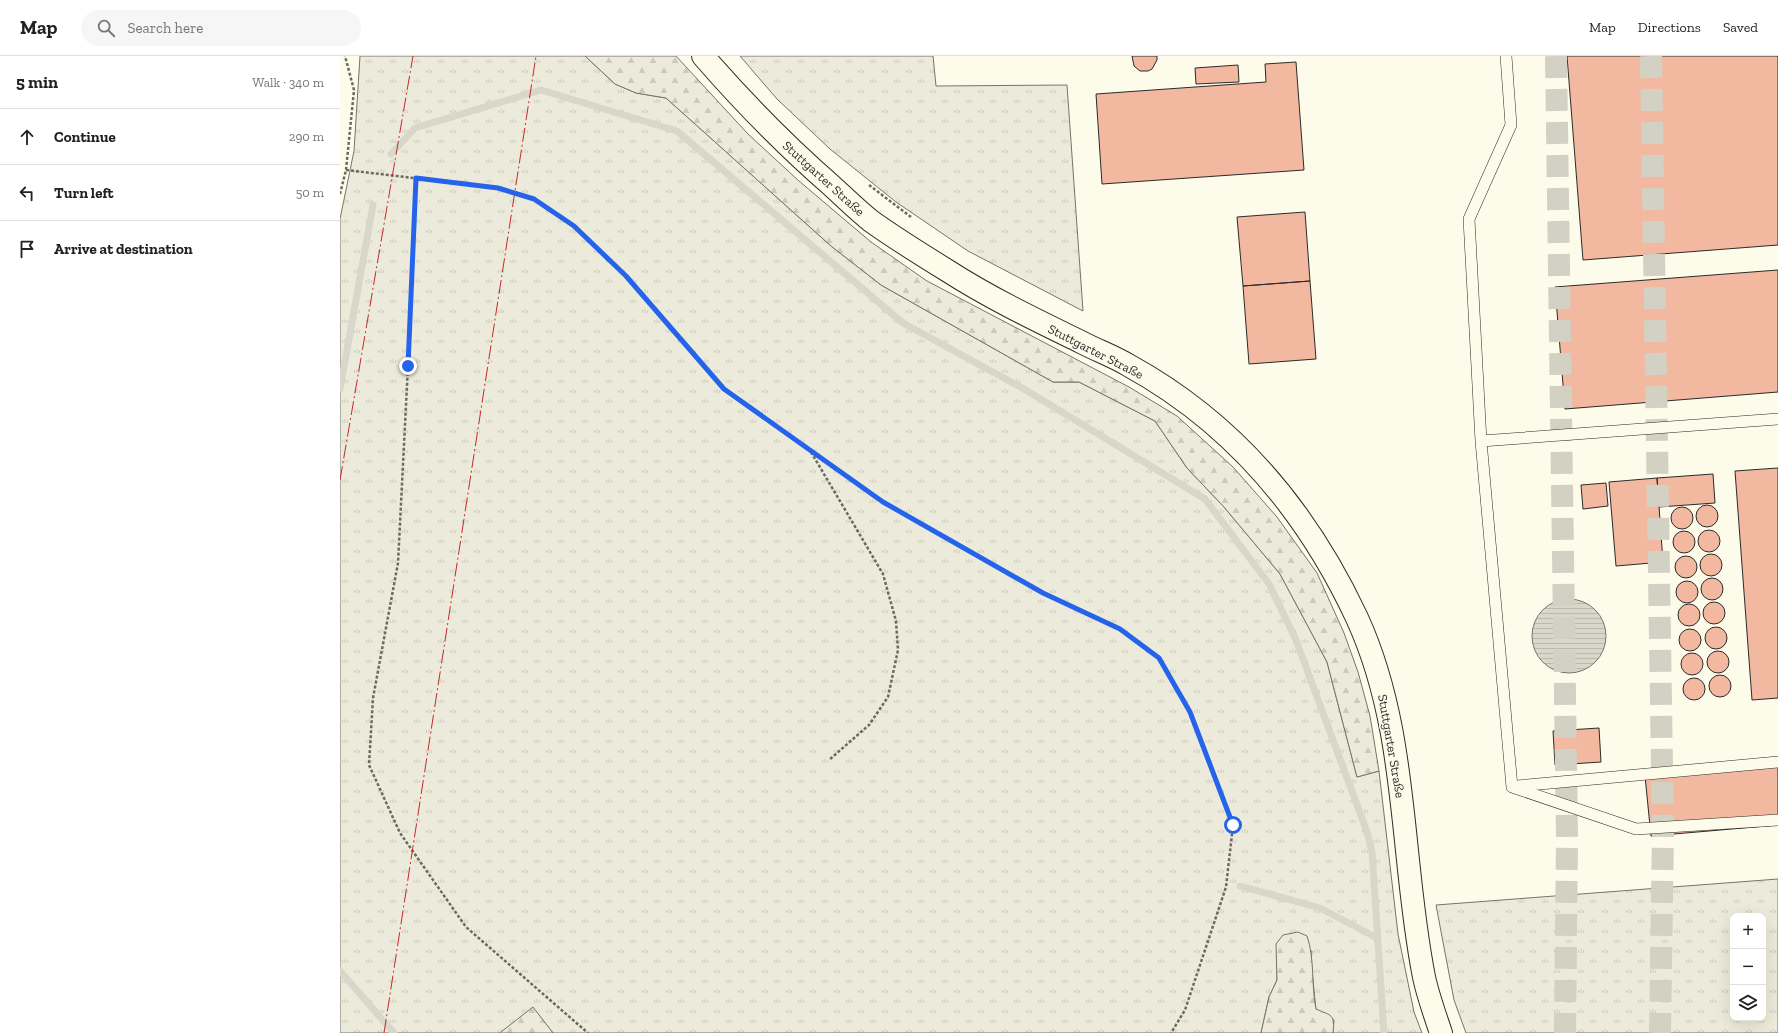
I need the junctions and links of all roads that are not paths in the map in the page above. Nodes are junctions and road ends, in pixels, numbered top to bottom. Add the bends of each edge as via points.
1 (703, 56) edge
2 (1506, 56) edge
3 (1778, 419) edge
4 (1480, 441) junction
5 (1778, 762) edge
6 (1512, 786) junction
7 (1778, 820) edge
8 (1441, 1033) edge

1 - 8 main road, Stuttgarter Straße via 797,157 870,220 950,272 1020,312 1128,365 1188,404 1246,454 1288,501 1328,560 1358,620 1376,667 1389,714 1396,758 1414,916 1424,979
2 - 4 lane via 1511,126 1469,219
3 - 4 lane
4 - 6 lane
5 - 6 lane
6 - 7 lane via 1636,829

